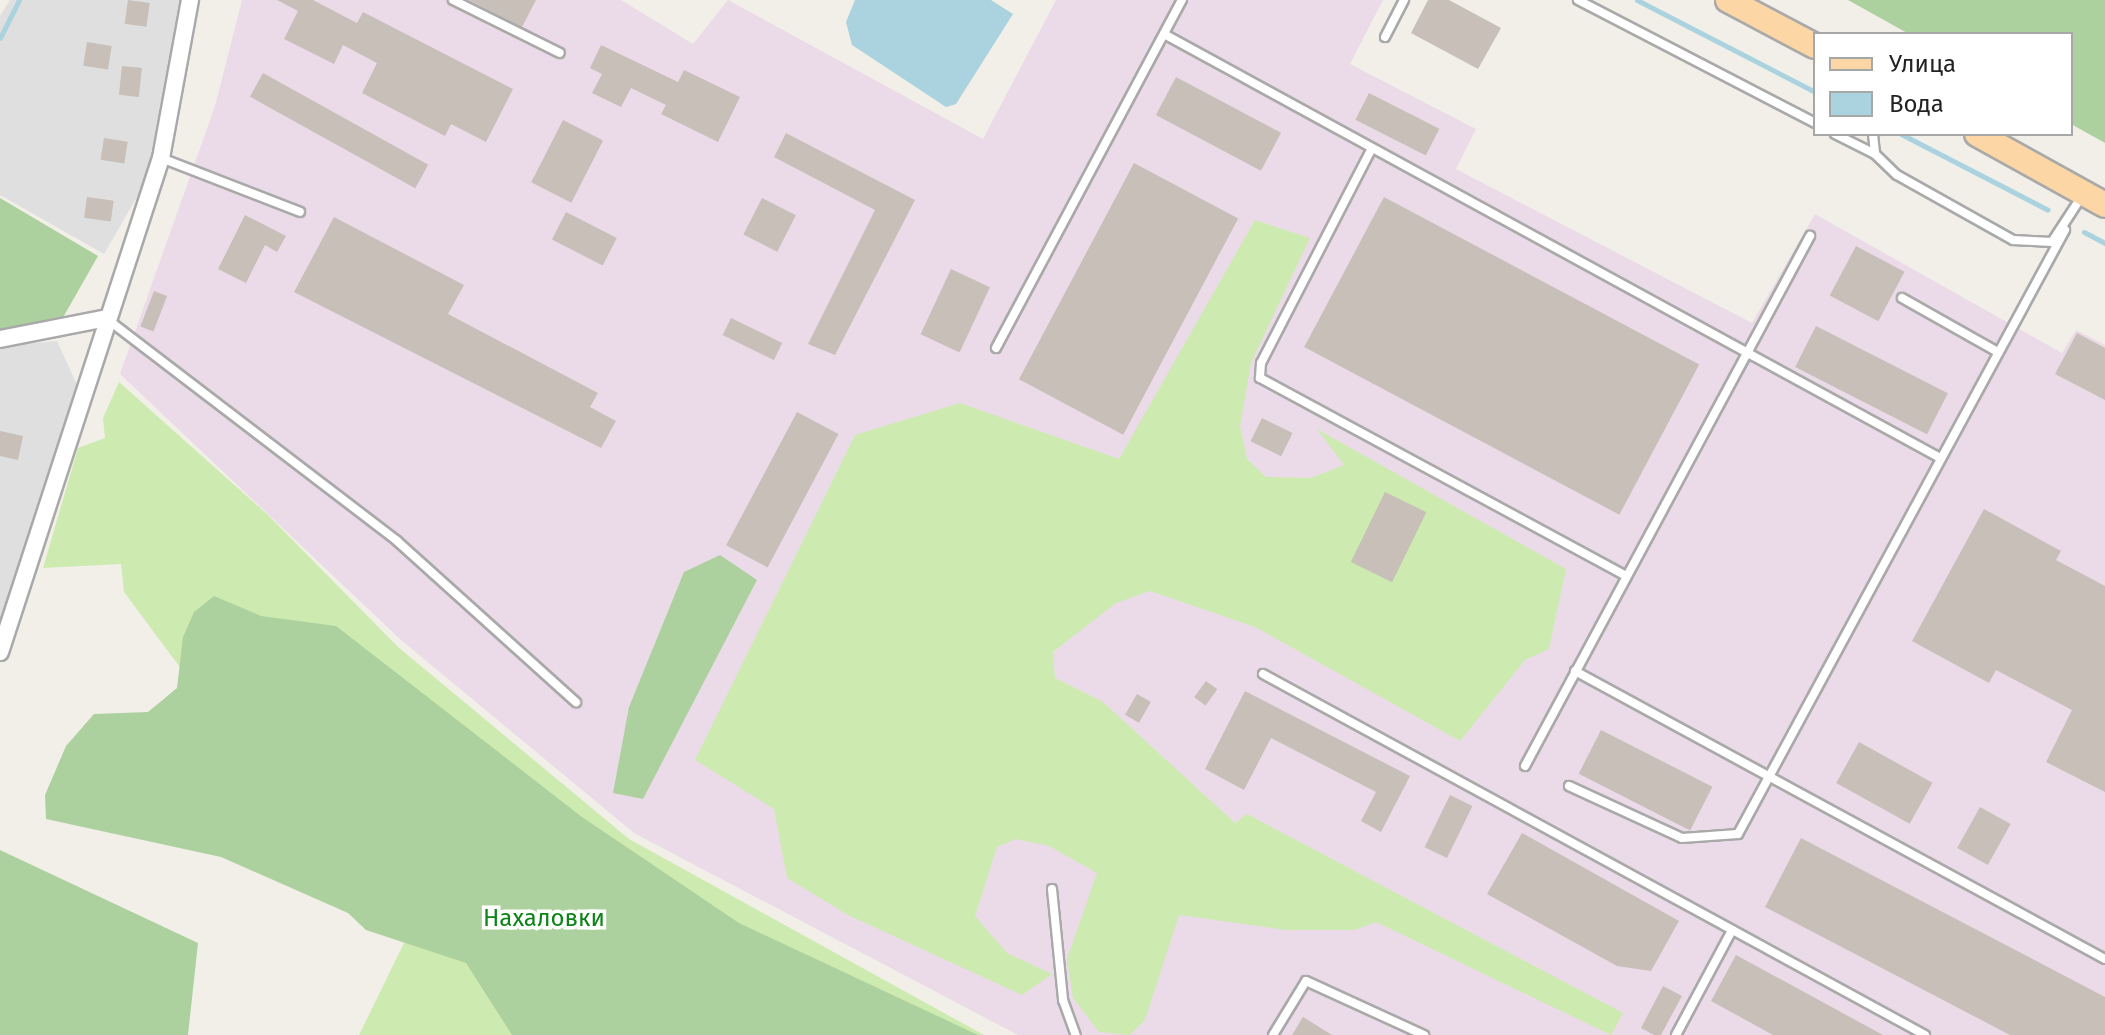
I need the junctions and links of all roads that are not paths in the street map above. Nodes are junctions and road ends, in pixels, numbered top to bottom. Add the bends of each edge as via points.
1 (190, 0) edge
2 (453, 0) edge
3 (1182, 0) edge
4 (1404, 0) edge
5 (1578, 0) edge
6 (1728, 0) edge
7 (1164, 34) junction
8 (1385, 37) dead end
9 (1813, 45) edge
10 (560, 53) dead end
11 (1813, 122) edge
12 (1839, 136) edge
13 (1873, 136) edge
14 (1981, 136) edge
15 (1372, 148) junction
16 (1875, 154) junction
17 (161, 158) junction
18 (2083, 193) junction
19 (2105, 205) edge
20 (300, 212) dead end
21 (2065, 230) junction
22 (1810, 236) dead end
23 (1902, 298) dead end
24 (107, 318) junction
25 (0, 339) edge
26 (996, 348) dead end
27 (1743, 350) junction
28 (1998, 352) junction
29 (1940, 458) junction
30 (1625, 575) junction
31 (0, 652) edge
32 (1575, 671) junction
33 (1263, 674) dead end
34 (576, 702) dead end
35 (1525, 766) dead end
36 (1769, 777) junction
37 (1569, 786) dead end
38 (1052, 889) dead end
39 (1732, 930) junction
40 (2105, 959) edge
41 (1076, 1035) edge
42 (1273, 1035) edge
43 (1424, 1035) edge
44 (1676, 1035) edge
45 (1925, 1035) edge

1 - 17 street
2 - 10 lane
3 - 7 lane
4 - 8 lane
5 - 11 lane
6 - 9 main road
7 - 15 lane
7 - 26 lane
12 - 16 lane
13 - 16 lane
14 - 18 main road
15 - 27 lane
15 - 30 lane via 1261,363 1260,378
16 - 21 lane via 1897,175 2013,240 2052,242
17 - 20 lane
17 - 24 street
18 - 19 main road
18 - 21 lane
21 - 28 lane
22 - 27 lane
23 - 28 lane
24 - 25 street
24 - 31 street
24 - 34 lane via 397,541
27 - 29 lane
27 - 30 lane
28 - 29 lane
29 - 36 lane
30 - 32 lane
32 - 35 lane
32 - 36 lane
33 - 39 lane
36 - 37 lane via 1738,834 1682,838
36 - 40 lane
38 - 41 lane via 1063,1000
39 - 44 lane
39 - 45 lane
42 - 43 lane via 1306,981

